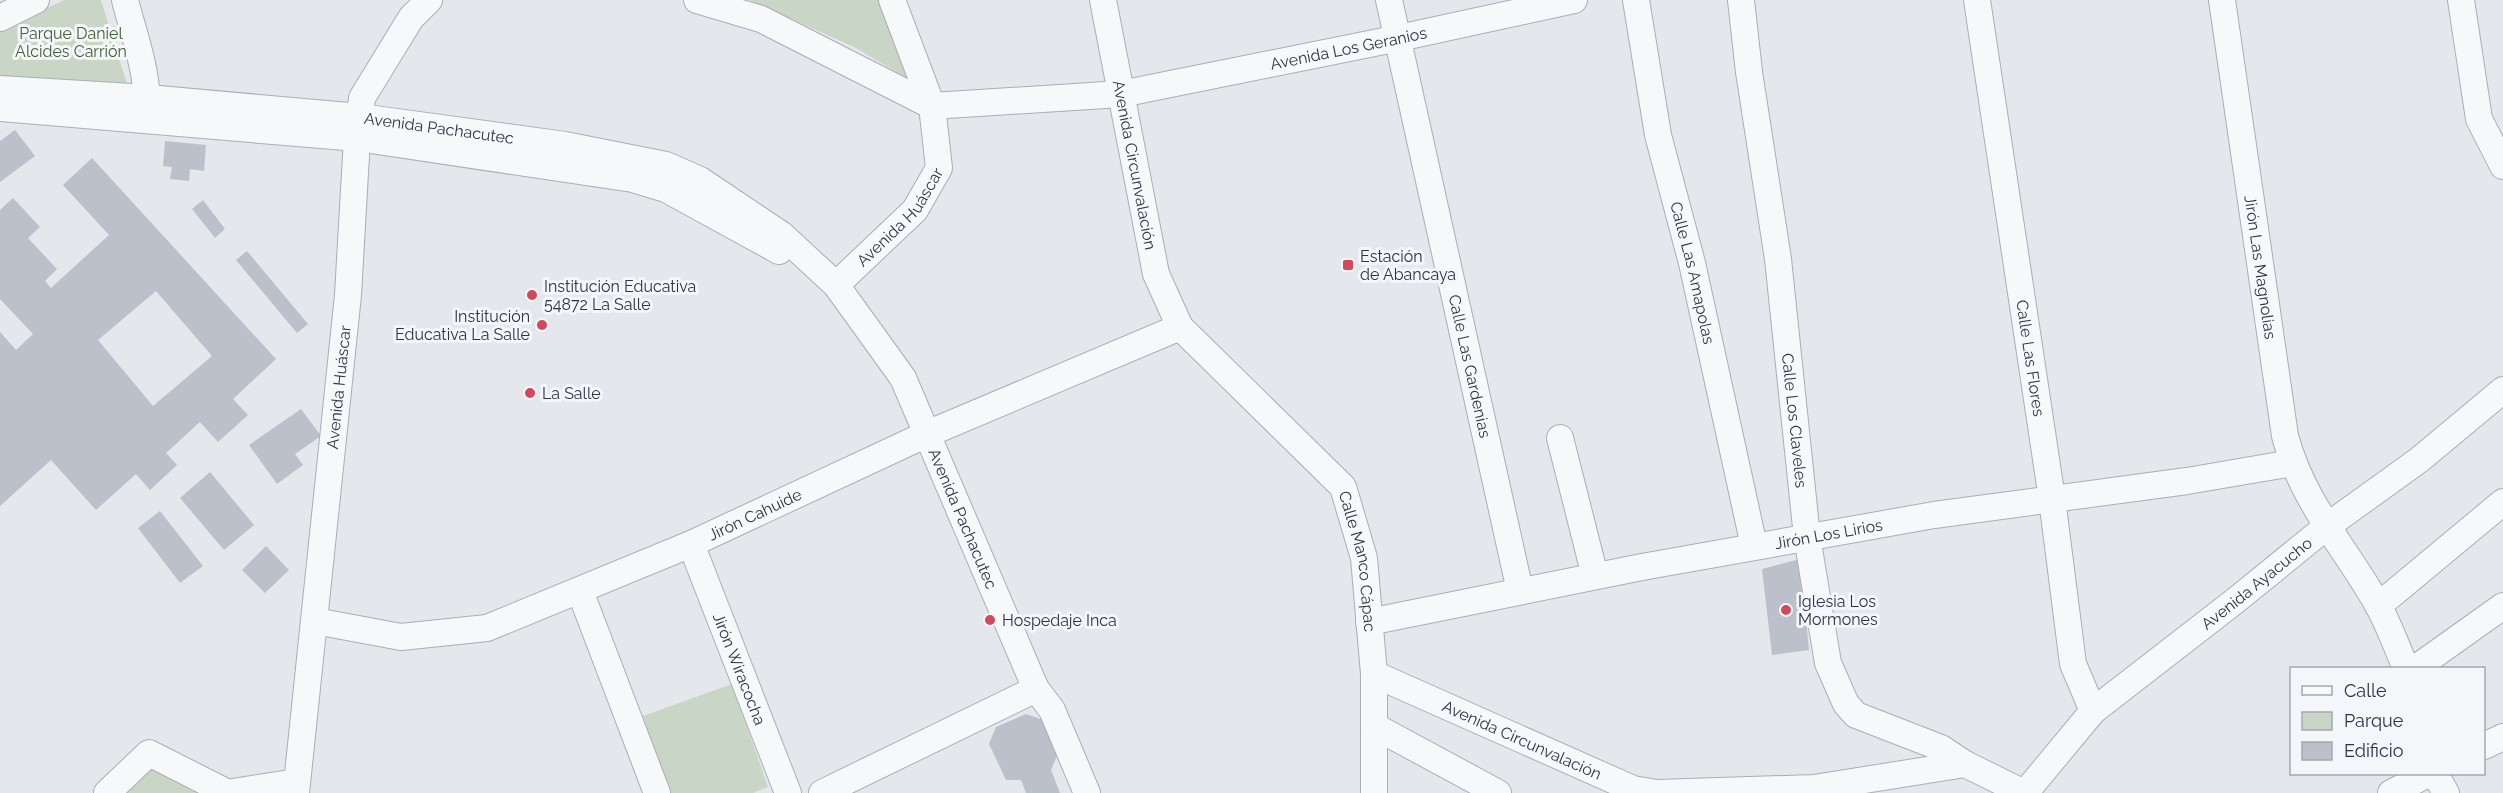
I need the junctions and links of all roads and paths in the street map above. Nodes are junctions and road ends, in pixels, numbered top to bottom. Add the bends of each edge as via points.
1 (8, 0) edge
2 (36, 0) edge
3 (125, 0) edge
4 (429, 0) edge
5 (697, 0) edge
6 (892, 0) edge
7 (1103, 0) edge
8 (1389, 0) edge
9 (1574, 0) edge
10 (1636, 0) edge
11 (1740, 0) edge
12 (1977, 0) edge
13 (2222, 0) edge
14 (2461, 0) edge
15 (0, 4) edge
16 (0, 18) edge
17 (1399, 38) junction
18 (0, 89) edge
19 (1121, 94) junction
20 (932, 106) junction
21 (0, 108) edge
22 (147, 109) junction
23 (358, 128) junction
24 (2503, 166) edge
25 (836, 285) junction
26 (1180, 327) junction
27 (2503, 390) edge
28 (927, 434) junction
29 (1560, 438) dead end
30 (2292, 463) junction
31 (2052, 499) junction
32 (2503, 502) edge
33 (2326, 527) junction
34 (1808, 537) junction
35 (691, 544) junction
36 (1754, 546) junction
37 (1595, 576) junction
38 (580, 591) junction
39 (1520, 591) junction
40 (2378, 606) junction
41 (2503, 606) edge
42 (315, 621) junction
43 (1369, 622) junction
44 (2405, 667) edge
45 (2419, 667) edge
46 (1374, 674) junction
47 (1036, 689) junction
48 (2093, 711) junction
49 (1374, 726) junction
50 (2503, 737) edge
51 (2485, 746) edge
52 (1965, 764) junction
53 (2426, 775) edge
54 (2436, 775) edge
55 (297, 788) edge
56 (107, 793) edge
57 (226, 793) edge
58 (657, 793) edge
59 (788, 793) edge
60 (822, 793) edge
61 (1087, 793) edge
62 (1374, 793) edge
63 (1498, 793) edge
64 (2024, 793) edge
65 (2391, 793) edge
66 (2445, 793) edge

1 - 15 street
2 - 16 street
3 - 22 street via 141,63
4 - 23 street, Avenida Huáscar via 411,18 362,98
5 - 20 street via 761,19
6 - 20 street, Avenida Huáscar
7 - 19 street, Avenida Circunvalación
8 - 17 street, Calle Las Gardenias
9 - 17 street, Avenida Los Geranios
10 - 36 street, Calle Las Amapolas via 1658,135 1692,262
11 - 34 street, Calle Los Claveles via 1778,260
12 - 31 street, Calle Las Flores
13 - 30 street, Jirón Las Magnolias
14 - 24 street via 2480,119
17 - 19 street, Avenida Los Geranios
17 - 39 street, Calle Las Gardenias
18 - 22 street, Avenida Pachacutec
19 - 20 street, Avenida Los Geranios
19 - 26 street, Avenida Circunvalación via 1156,274
20 - 25 street, Avenida Huáscar via 939,168 915,210
21 - 22 street, Avenida Pachacutec
22 - 23 street, Avenida Pachacutec
23 - 25 street, Avenida Pachacutec via 566,145 666,165 700,180 783,235
23 - 42 street, Avenida Huáscar via 348,295
25 - 28 street, Avenida Pachacutec via 903,378
26 - 28 street, Jirón Cahuide
26 - 43 street, Calle Manco Cápac via 1343,488 1364,558
27 - 33 street, Avenida Ayacucho via 2419,460
28 - 35 street, Jirón Cahuide
28 - 47 street, Avenida Pachacutec
29 - 37 street
30 - 31 street, Jirón Los Lirios
30 - 33 street, Jirón Las Magnolias
31 - 34 street, Jirón Los Lirios
31 - 48 street, Calle Las Flores via 2073,664
32 - 40 street
33 - 40 street, Jirón Las Magnolias
33 - 48 street, Avenida Ayacucho
34 - 36 street, Jirón Los Lirios
34 - 52 street, Calle Los Claveles via 1828,663 1846,704 1856,715 1941,748
35 - 38 street, Jirón Cahuide
35 - 59 street, Jirón Wiracocha
36 - 37 street, Jirón Los Lirios
37 - 39 street, Jirón Los Lirios
38 - 42 street, Jirón Cahuide via 487,628 401,637
38 - 58 street
39 - 43 street, Jirón Los Lirios
40 - 44 street, Jirón Las Magnolias
41 - 45 street
42 - 55 street, Avenida Huáscar
43 - 46 street, Calle Manco Cápac
46 - 49 street, Calle Manco Cápac
46 - 52 street, Avenida Circunvalación via 1609,779 1649,792 1814,788
47 - 60 street
47 - 61 street, Avenida Pachacutec via 1052,710
48 - 64 street, Avenida Ayacucho
49 - 62 street, Calle Manco Cápac
49 - 63 street
50 - 51 street
52 - 64 street
53 - 65 street
54 - 66 street
55 - 57 street
56 - 57 street via 149,753

